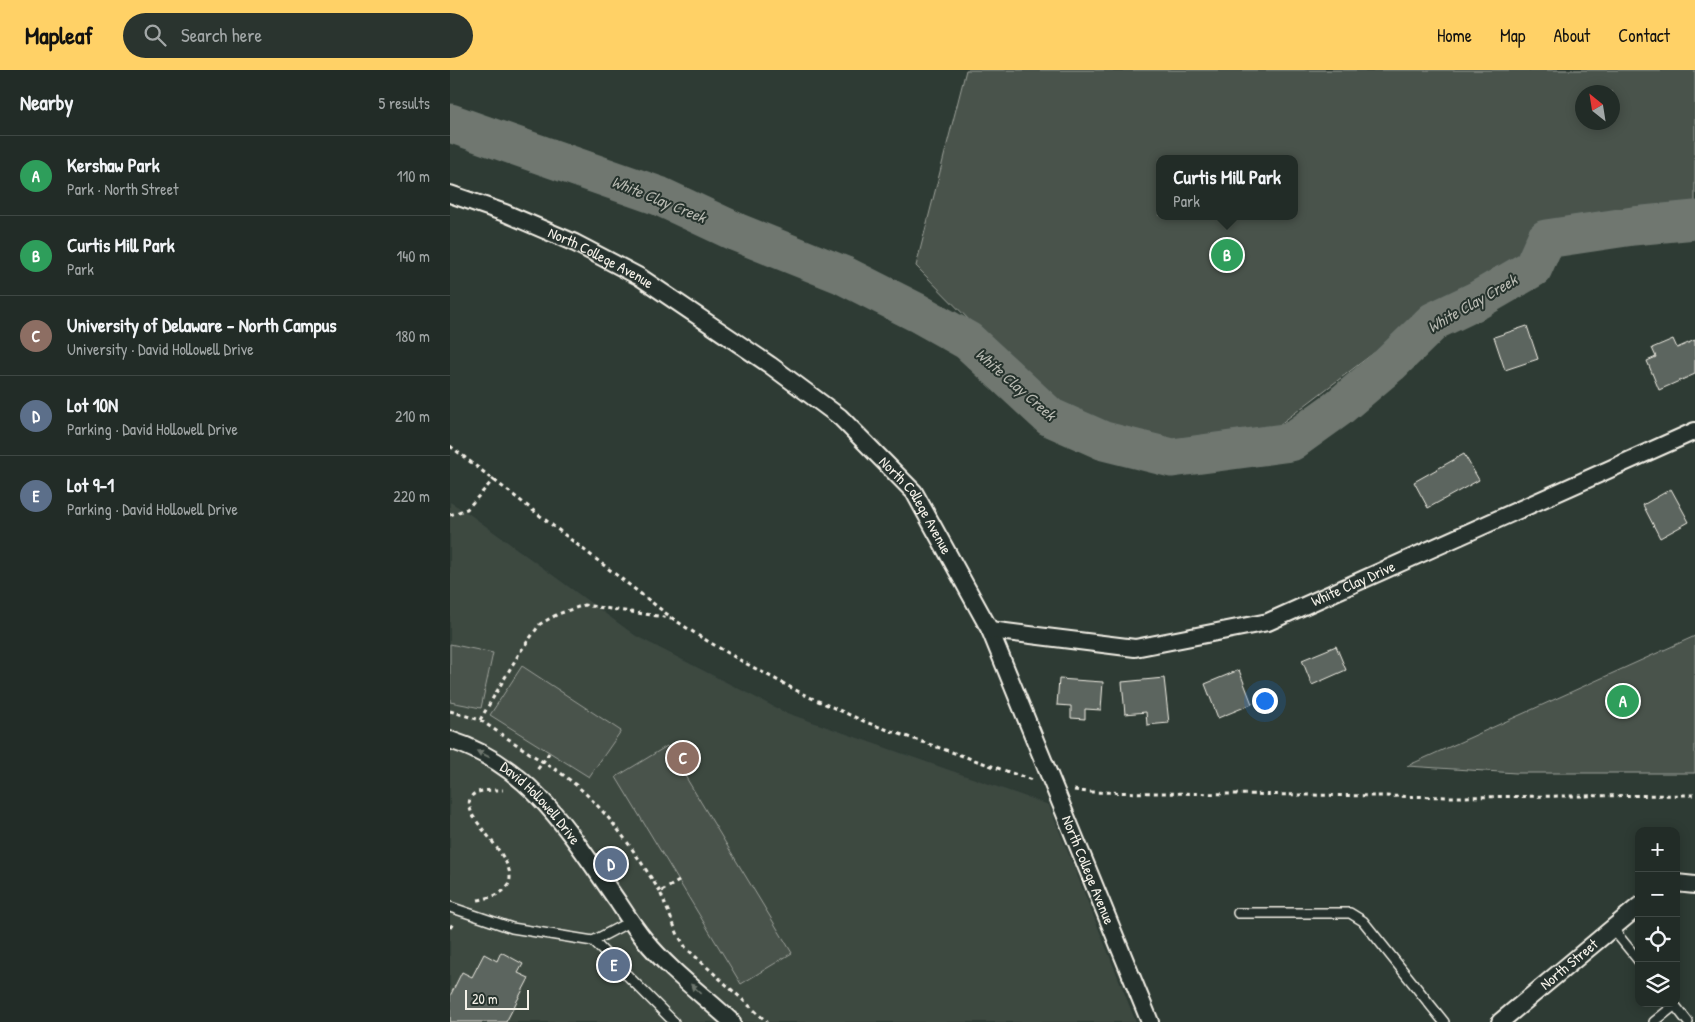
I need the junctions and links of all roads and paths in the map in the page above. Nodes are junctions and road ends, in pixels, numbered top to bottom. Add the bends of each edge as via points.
1 (450, 194) edge
2 (1695, 431) edge
3 (450, 446) edge
4 (494, 479) junction
5 (450, 515) edge
6 (672, 618) junction
7 (990, 630) junction
8 (450, 711) edge
9 (480, 720) junction
10 (450, 740) edge
11 (549, 753) dead end
12 (543, 762) junction
13 (526, 782) junction
14 (1055, 788) junction
15 (1695, 794) edge
16 (679, 881) dead end
17 (1680, 883) edge
18 (1695, 885) edge
19 (660, 892) junction
20 (470, 900) dead end
21 (450, 907) edge
22 (1635, 909) edge
23 (1238, 913) dead end
24 (631, 921) junction
25 (1612, 928) junction
26 (593, 941) junction
27 (1635, 956) edge
28 (1671, 1007) edge
29 (1676, 1007) edge
30 (727, 1020) edge
31 (674, 1022) edge
32 (767, 1022) edge
33 (1150, 1022) edge
34 (1444, 1022) edge
35 (1500, 1022) edge
36 (1654, 1022) edge
37 (1688, 1022) edge

1 - 7 street, North College Avenue via 575,243 640,278 770,365 840,417 914,492
2 - 7 street, White Clay Drive via 1268,622 1135,648
3 - 4 path
4 - 5 path via 467,508
4 - 6 path
6 - 9 path via 584,605 558,614 540,624
6 - 14 path via 807,696 868,723
7 - 14 street, North College Avenue
8 - 9 path
9 - 12 path
13 -> 10 street, David Hollowell Drive via 493,759
11 - 12 path
12 - 13 path
12 - 19 path via 578,785 602,810
13 - 20 path via 518,791 484,790 476,792 470,800 468,807 508,865 511,877 502,892
13 - 24 street, David Hollowell Drive via 558,817
14 - 15 path via 1087,792 1451,797
14 - 33 street, North College Avenue
16 - 19 path
17 - 18 street
19 - 32 path via 686,948
21 - 26 lane via 512,928
22 - 25 street, North Street
23 - 34 lane via 1350,913 1363,921
24 - 26 lane
30 -> 24 street, David Hollowell Drive via 664,960
25 - 27 lane
25 - 35 street, North Street
26 - 31 lane
28 - 36 lane
29 - 37 lane

